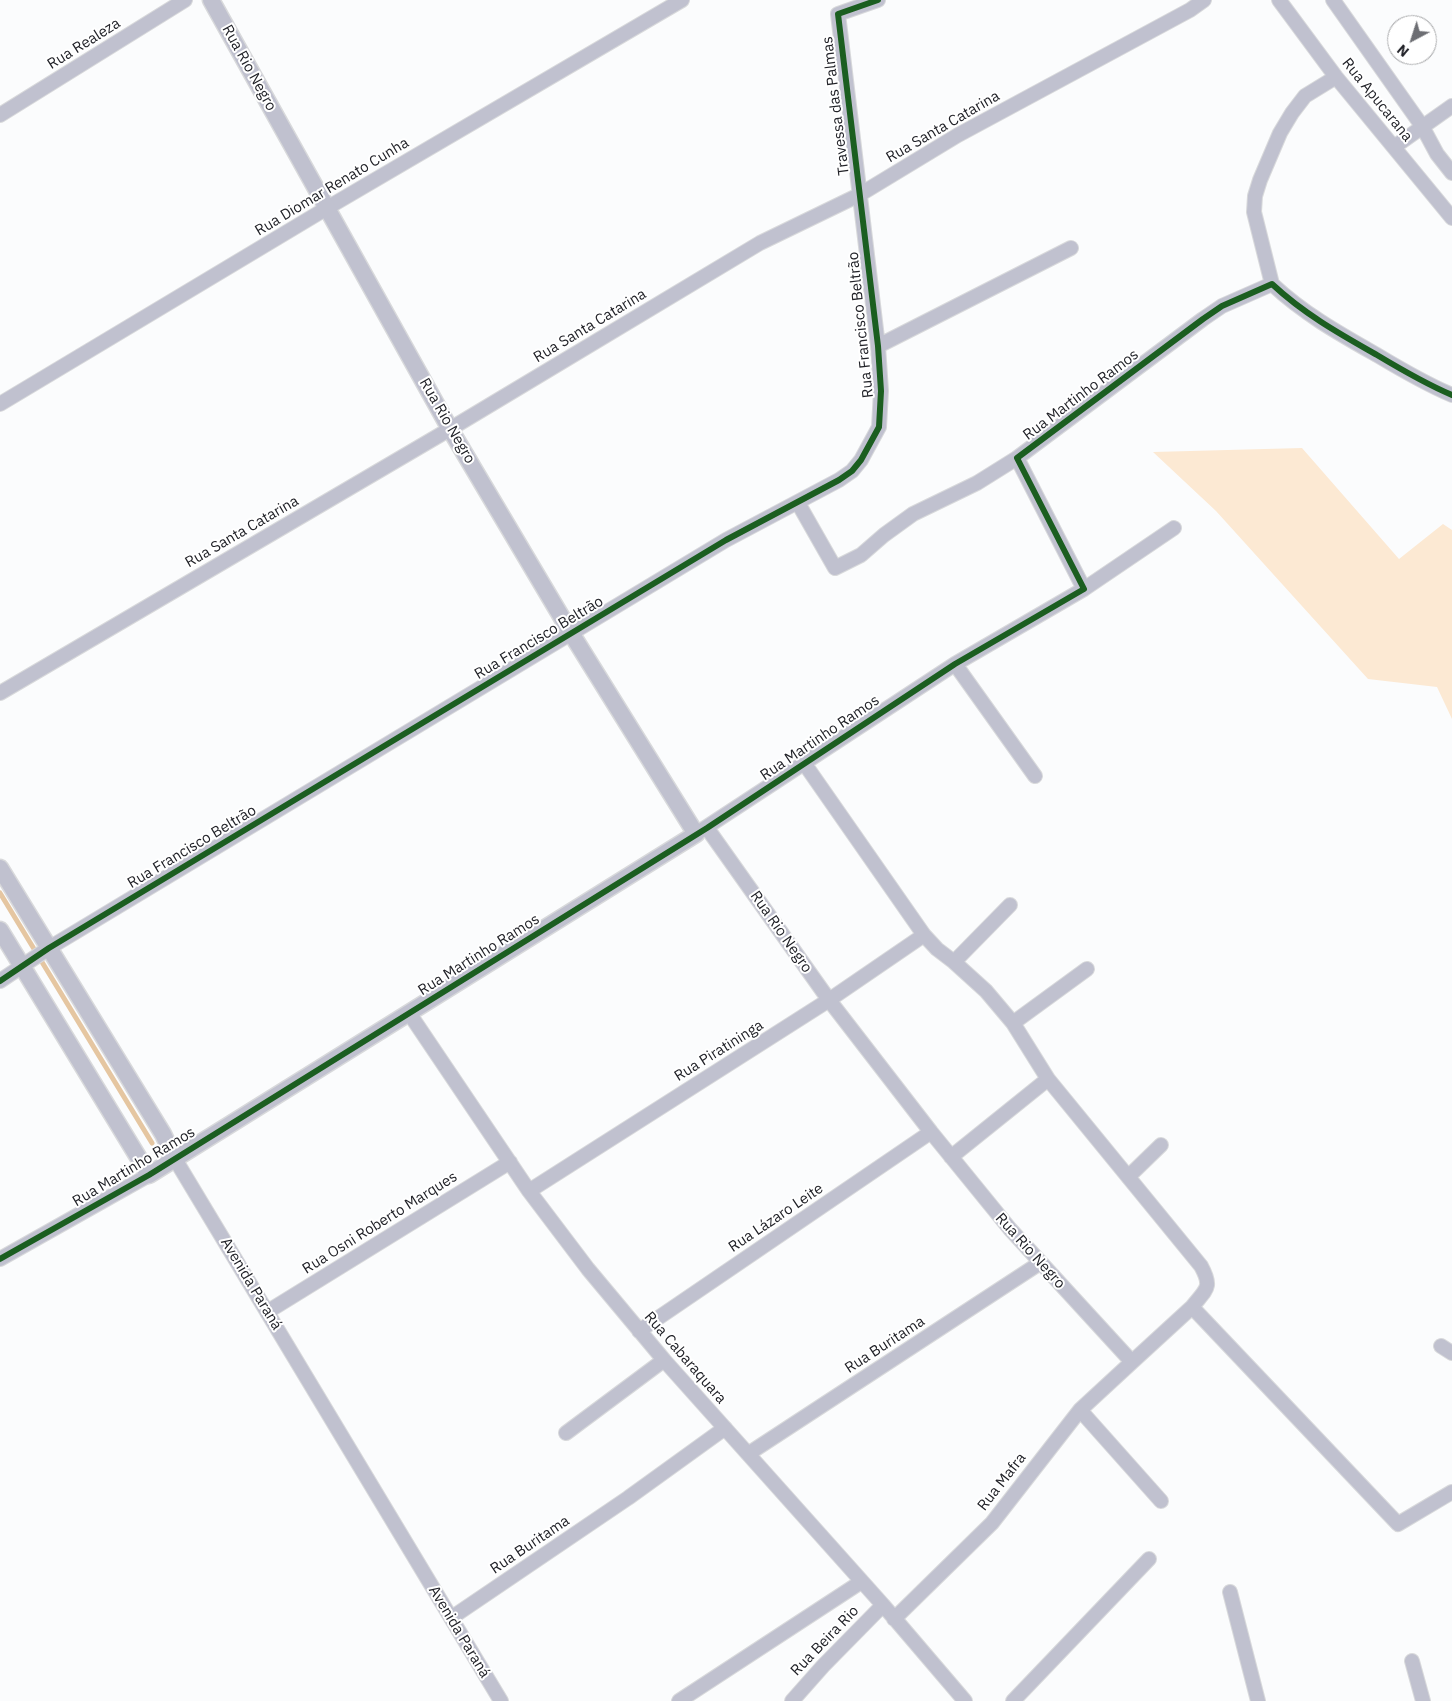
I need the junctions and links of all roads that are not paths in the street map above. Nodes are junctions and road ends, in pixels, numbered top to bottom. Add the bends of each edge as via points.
1 (186, 0) edge
2 (211, 0) edge
3 (682, 0) edge
4 (878, 0) edge
5 (1204, 0) edge
6 (1279, 0) edge
7 (1332, 0) edge
8 (1336, 77) junction
9 (1452, 106) edge
10 (0, 115) edge
11 (1422, 126) junction
12 (1394, 147) junction
13 (1452, 173) edge
14 (859, 196) junction
15 (327, 208) junction
16 (1452, 218) edge
17 (1071, 248) dead end
18 (1272, 284) junction
19 (878, 346) junction
20 (1452, 382) edge
21 (1432, 387) junction
22 (1452, 395) edge
23 (0, 404) edge
24 (450, 429) junction
25 (1017, 458) junction
26 (798, 503) junction
27 (1174, 528) dead end
28 (1084, 589) junction
29 (571, 633) junction
30 (955, 664) junction
31 (0, 693) edge
32 (804, 763) junction
33 (1035, 776) dead end
34 (702, 831) junction
35 (0, 868) edge
36 (1010, 905) dead end
37 (0, 930) edge
38 (924, 935) junction
39 (45, 951) junction
40 (954, 962) junction
41 (24, 966) junction
42 (1087, 969) dead end
43 (0, 981) edge
44 (829, 1000) junction
45 (409, 1013) junction
46 (1013, 1023) junction
47 (1048, 1079) junction
48 (931, 1132) junction
49 (1162, 1145) dead end
50 (951, 1157) junction
51 (175, 1159) junction
52 (510, 1162) junction
53 (149, 1175) junction
54 (1128, 1177) junction
55 (529, 1191) junction
56 (0, 1259) edge
57 (1040, 1263) junction
58 (1192, 1307) junction
59 (267, 1312) junction
60 (639, 1331) junction
61 (664, 1360) junction
62 (1132, 1362) junction
63 (1080, 1410) junction
64 (725, 1428) junction
65 (566, 1433) dead end
66 (748, 1454) junction
67 (1452, 1492) edge
68 (1161, 1500) dead end
69 (1149, 1559) dead end
70 (861, 1582) junction
71 (1230, 1592) dead end
72 (882, 1605) junction
73 (451, 1618) junction
74 (894, 1618) junction
75 (1412, 1661) dead end
76 (501, 1701) edge
77 (679, 1701) edge
78 (792, 1701) edge
79 (965, 1701) edge
80 (1013, 1701) edge
81 (1258, 1701) edge
82 (1423, 1701) edge

1 - 10 street, Rua Realeza
2 - 15 street, Rua Rio Negro
3 - 15 street, Rua Diomar Renato Cunha
4 - 14 street, Travessa das Palmas via 838,14
5 - 14 street, Rua Santa Catarina via 958,135
6 - 8 street, Rua Apucarana
7 - 11 street
8 - 12 street, Rua Apucarana
8 - 18 street via 1305,96 1292,113 1280,133 1255,196 1254,212
9 - 11 street
11 - 12 street
11 - 13 street
12 - 16 street, Rua Apucarana
14 - 19 street, Rua Francisco Beltrão
14 - 24 street, Rua Santa Catarina via 752,247
15 - 23 street, Rua Diomar Renato Cunha
15 - 24 street, Rua Rio Negro
17 - 19 street
18 - 21 street via 1330,329
18 - 25 street, Rua Martinho Ramos via 1203,318
19 - 26 street, Rua Francisco Beltrão via 881,412 879,427 871,444 852,471
20 - 21 street
21 - 22 street
24 - 29 street, Rua Rio Negro
24 - 31 street, Rua Santa Catarina
25 - 26 street via 913,514 861,556 834,568
25 - 28 street, Rua Martinho Ramos
26 - 29 street, Rua Francisco Beltrão via 726,540
27 - 28 street
28 - 30 street, Rua Martinho Ramos
29 - 34 street, Rua Rio Negro
29 - 39 street, Rua Francisco Beltrão
30 - 32 street, Rua Martinho Ramos
30 - 33 street
32 - 34 street, Rua Martinho Ramos
32 - 38 street
34 - 44 street, Rua Rio Negro
34 - 45 street, Rua Martinho Ramos
35 - 39 street, Avenida Paraná
36 - 40 street
37 - 41 street
38 - 40 street
38 - 44 street, Rua Piratininga
39 - 41 street, Rua Francisco Beltrão
39 - 51 street, Avenida Paraná via 163,1134
40 - 46 street via 986,991
41 - 43 street, Rua Francisco Beltrão
41 - 53 street
42 - 46 street
44 - 48 street, Rua Rio Negro
44 - 55 street, Rua Piratininga
45 - 51 street, Rua Martinho Ramos
45 - 52 street, Rua Cabaraquara
46 - 47 street
47 - 50 street
47 - 54 street
48 - 50 street, Rua Rio Negro
48 - 60 street, Rua Lázaro Leite
49 - 54 street
50 - 57 street, Rua Rio Negro
51 - 53 street, Rua Martinho Ramos
51 - 59 street, Avenida Paraná
52 - 55 street, Rua Cabaraquara
52 - 59 street, Rua Osni Roberto Marques
53 - 56 street, Rua Martinho Ramos
54 - 58 street via 1208,1278 1207,1288
55 - 60 street, Rua Cabaraquara
57 - 62 street, Rua Rio Negro
57 - 66 street, Rua Buritama
58 - 62 street
58 - 67 street via 1398,1524
59 - 73 street, Avenida Paraná
60 - 61 street, Rua Cabaraquara
61 - 64 street, Rua Cabaraquara
61 - 65 street
62 - 63 street, Rua Mafra
63 - 68 street
63 - 74 street, Rua Mafra via 992,1522
64 - 66 street, Rua Cabaraquara
64 - 73 street, Rua Buritama
66 - 70 street, Rua Cabaraquara
69 - 80 street
70 - 72 street, Rua Cabaraquara
70 - 77 street
71 - 81 street
72 - 74 street, Rua Cabaraquara
72 - 78 street, Rua Beira Rio
73 - 76 street, Avenida Paraná
74 - 79 street, Rua Cabaraquara
75 - 82 street

